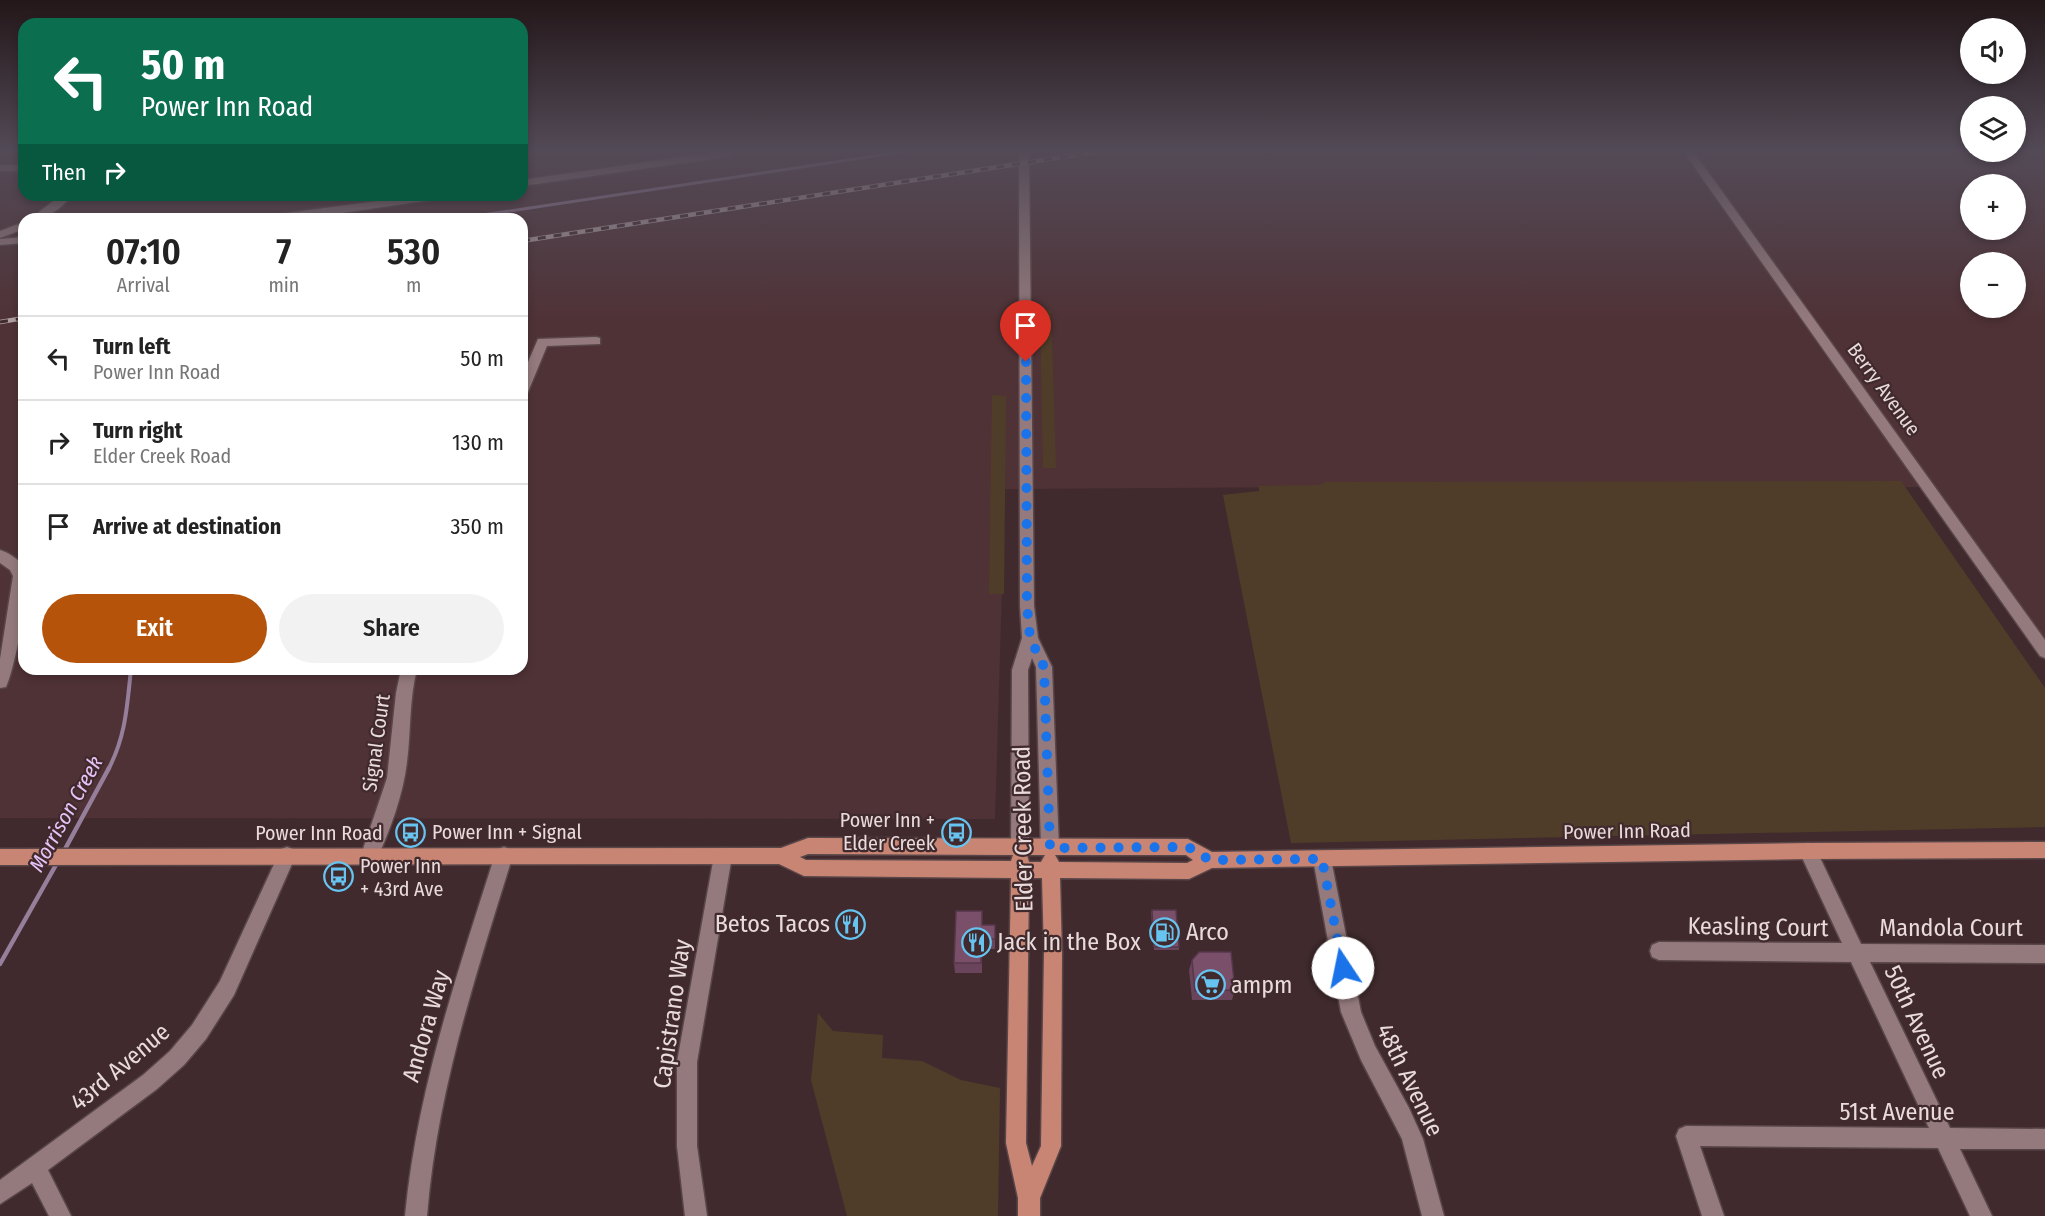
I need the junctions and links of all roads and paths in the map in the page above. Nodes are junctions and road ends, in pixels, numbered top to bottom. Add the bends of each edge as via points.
1 (358, 208) edge
2 (1024, 208) edge
3 (1729, 208) edge
4 (322, 213) edge
5 (18, 228) edge
6 (0, 235) edge
7 (18, 240) edge
8 (0, 242) edge
9 (596, 341) dead end
10 (528, 377) edge
11 (0, 555) edge
12 (18, 572) edge
13 (18, 590) edge
14 (1030, 638) junction
15 (2045, 652) edge
16 (408, 675) edge
17 (0, 682) edge
18 (1020, 848) junction
19 (1050, 848) junction
20 (2045, 850) edge
21 (1808, 851) junction
22 (287, 855) junction
23 (370, 855) junction
24 (504, 855) junction
25 (723, 856) junction
26 (781, 856) junction
27 (0, 857) edge
28 (1322, 859) junction
29 (1210, 860) junction
30 (1020, 870) junction
31 (1050, 870) junction
32 (1659, 951) dead end
33 (1856, 954) junction
34 (2045, 954) edge
35 (1944, 1138) junction
36 (2045, 1139) edge
37 (35, 1167) junction
38 (0, 1193) edge
39 (1029, 1207) edge
40 (60, 1216) edge
41 (416, 1216) edge
42 (696, 1216) edge
43 (1433, 1216) edge
44 (1713, 1216) edge
45 (1981, 1216) edge

1 - 4 street
2 - 14 street, Elder Creek Road
3 - 15 street, Berry Avenue
5 - 6 street
7 - 8 street
9 - 10 street via 542,342
11 - 12 street
13 - 17 street via 7,664
14 - 18 street, Elder Creek Road via 1020,670
14 - 19 street, Elder Creek Road via 1044,667
16 - 23 street, Signal Court via 398,767
18 - 19 main road, Power Inn Road
18 - 26 main road, Power Inn Road via 807,846
18 - 30 main road, Elder Creek Road
19 - 29 main road, Power Inn Road via 1188,847
19 - 31 main road, Elder Creek Road
20 - 21 main road, Power Inn Road
21 - 28 main road, Power Inn Road
21 - 33 street, 50th Avenue
22 - 23 main road, Power Inn Road
22 - 27 main road, Power Inn Road
22 - 37 street, 43rd Avenue via 227,988 199,1032 150,1082
23 - 24 main road, Power Inn Road
24 - 25 main road, Power Inn Road
24 - 41 street, Andora Way via 431,1101
25 - 26 main road, Power Inn Road
25 - 42 street, Capistrano Way via 687,1062 687,1146
26 - 30 main road, Power Inn Road via 804,868
28 - 29 main road, Power Inn Road
28 - 43 street, 48th Avenue via 1358,1035 1415,1146
29 - 31 main road, Power Inn Road via 1189,872
30 - 31 main road, Power Inn Road
30 - 39 main road, Elder Creek Road via 1016,1143
31 - 39 main road, Elder Creek Road via 1051,1146
32 - 33 street, Keasling Court
33 - 34 street, Mandola Court
33 - 35 street, 50th Avenue
35 - 36 street, 51st Avenue
35 - 44 street, 51st Avenue via 1686,1136
35 - 45 street, 50th Avenue
37 - 38 street, 43rd Avenue
37 - 40 street

